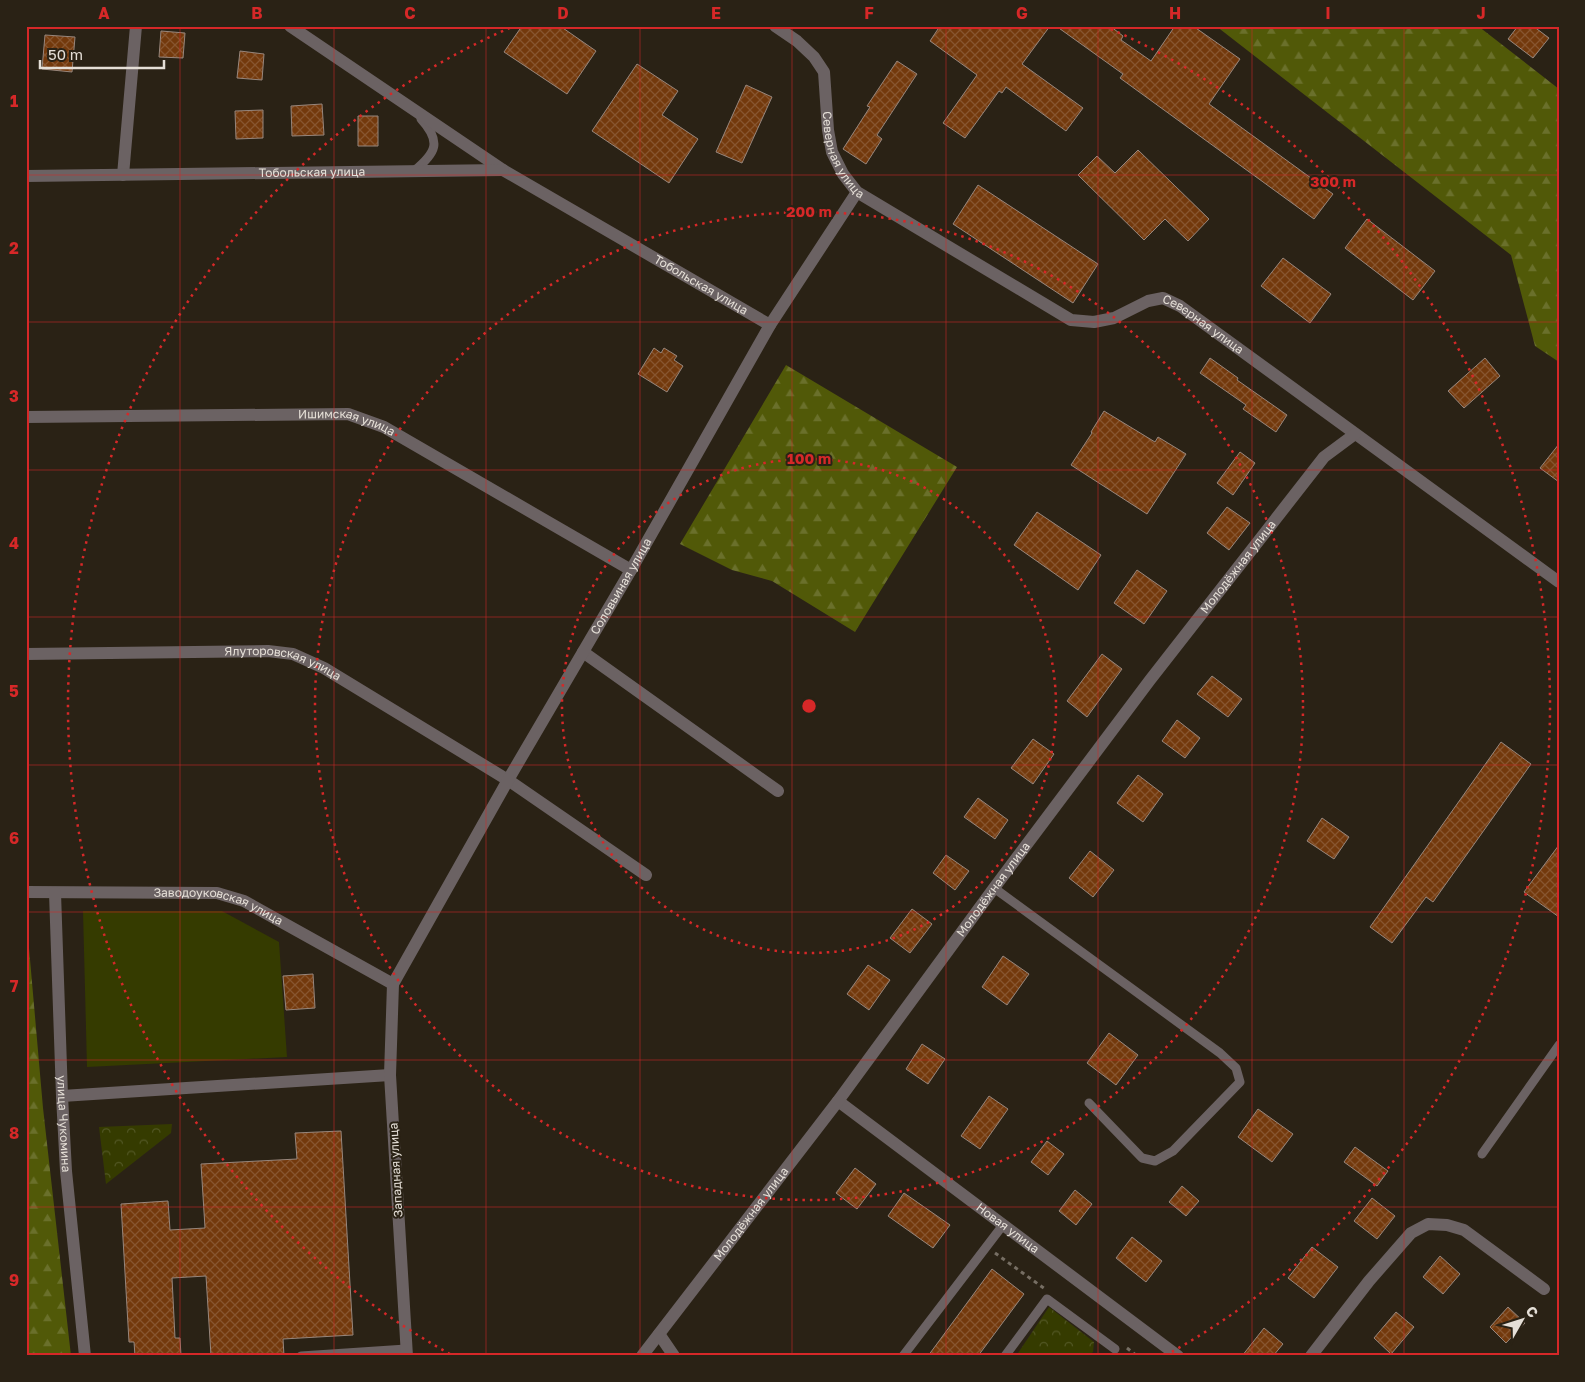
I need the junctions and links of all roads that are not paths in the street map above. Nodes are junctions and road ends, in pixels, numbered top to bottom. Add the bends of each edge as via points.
1 (136, 26) edge
2 (290, 26) edge
3 (775, 26) edge
4 (412, 109) junction
5 (503, 170) junction
6 (414, 171) junction
7 (122, 175) junction
8 (26, 176) edge
9 (857, 192) junction
10 (770, 325) junction
11 (26, 417) edge
12 (1355, 434) junction
13 (631, 570) junction
14 (1559, 582) edge
15 (583, 652) junction
16 (26, 654) edge
17 (508, 780) junction
18 (778, 791) dead end
19 (646, 875) dead end
20 (994, 888) junction
21 (26, 892) edge
22 (55, 893) junction
23 (393, 984) junction
24 (1559, 1045) edge
25 (390, 1076) junction
26 (62, 1096) junction
27 (838, 1101) junction
28 (1089, 1103) dead end
29 (1482, 1154) dead end
30 (1003, 1225) junction
31 (1544, 1289) dead end
32 (659, 1334) junction
33 (1115, 1349) dead end
34 (406, 1352) edge
35 (85, 1356) edge
36 (302, 1356) edge
37 (642, 1356) edge
38 (674, 1356) edge
39 (903, 1356) edge
40 (1005, 1356) edge
41 (1178, 1356) edge
42 (1311, 1356) edge

1 - 7 street
2 - 4 street, Тобольская улица
3 - 9 street, Северная улица via 814,57 824,72 832,152
4 - 5 street, Тобольская улица
4 - 6 lane via 428,127 434,140 433,151
5 - 6 street, Тобольская улица
5 - 10 street, Тобольская улица
6 - 7 street, Тобольская улица
7 - 8 street, Тобольская улица
9 - 10 street, Соловьиная улица
9 - 12 street, Северная улица via 1071,320 1094,322 1114,318 1148,301 1163,298 1180,306
10 - 13 street, Соловьиная улица
11 - 13 street, Ишимская улица via 348,414 384,427
12 - 14 street, Северная улица
12 - 20 street, Молодёжная улица via 1324,456
13 - 15 street, Соловьиная улица
15 - 17 street, Соловьиная улица
15 - 18 street
16 - 17 street, Ялуторовская улица via 268,650 293,654 324,668
17 - 19 street, Ялуторовская улица
17 - 23 street, Соловьиная улица
20 - 27 street, Молодёжная улица
20 - 28 lane via 1220,1053 1236,1068 1240,1082 1173,1151 1155,1161 1142,1158
21 - 22 street, Заводоуковская улица
22 - 23 street, Заводоуковская улица via 217,893 244,901
22 - 26 street, улица Чукомина
23 - 25 street, Западная улица
24 - 29 lane
25 - 26 street
25 - 34 street, Западная улица
26 - 35 street, улица Чукомина via 66,1171
27 - 30 street, Новая улица
27 - 32 street, Молодёжная улица
30 - 39 lane
30 - 41 street, Новая улица
31 - 42 street via 1464,1230 1428,1224 1411,1233
32 - 37 street, Молодёжная улица
32 - 38 street
33 - 40 lane via 1047,1299
34 - 36 lane

